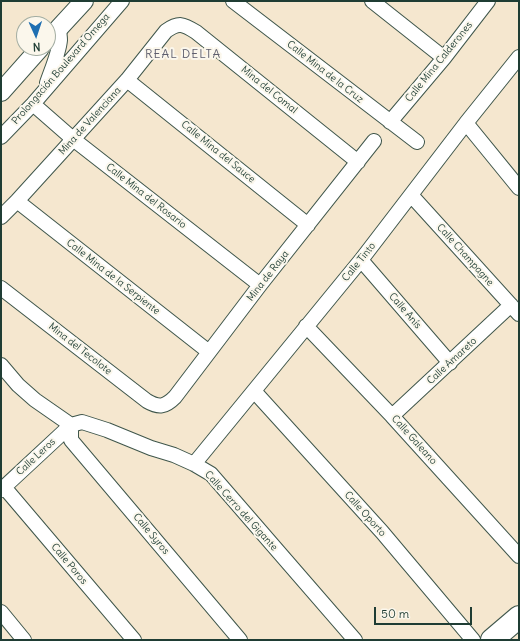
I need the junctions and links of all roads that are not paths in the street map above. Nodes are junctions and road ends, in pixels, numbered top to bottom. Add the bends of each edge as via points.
1 (84, 1) edge
2 (122, 1) edge
3 (233, 1) edge
4 (488, 1) edge
5 (381, 4) edge
6 (178, 24) joint
7 (56, 31) edge
8 (56, 36) edge
9 (33, 56) edge
10 (444, 58) junction
11 (518, 61) edge
12 (127, 80) junction
13 (1, 92) edge
14 (43, 92) junction
15 (33, 104) junction
16 (390, 122) junction
17 (466, 123) junction
18 (3, 134) edge
19 (73, 139) junction
20 (374, 141) dead end
21 (417, 142) dead end
22 (358, 162) junction
23 (519, 188) edge
24 (411, 196) junction
25 (17, 201) junction
26 (1, 217) edge
27 (308, 225) junction
28 (361, 260) junction
29 (260, 285) junction
30 (1, 288) edge
31 (515, 310) edge
32 (306, 326) junction
33 (209, 352) junction
34 (450, 362) junction
35 (1, 365) edge
36 (254, 391) junction
37 (160, 406) joint
38 (392, 416) junction
39 (71, 425) junction
40 (194, 464) junction
41 (2, 489) edge
42 (519, 556) edge
43 (1, 612) edge
44 (519, 617) edge
45 (24, 640) edge
46 (134, 640) edge
47 (240, 640) edge
48 (355, 640) edge
49 (473, 640) edge
50 (492, 640) edge

1 - 7 street
2 - 14 street, Prolongación Boulevard Omega
3 - 16 street, Calle Mina de la Cruz
4 - 10 street, Calle Mina Calderones
5 - 10 street
6 - 12 street, Mina de Valenciana via 166,31
6 - 22 street, Mina del Comal via 196,32
8 - 14 street via 60,39 57,56
9 - 13 street
10 - 16 street, Calle Mina Calderones
11 - 17 street, Calle Tinto
12 - 19 street, Mina de Valenciana
12 - 27 street, Calle Mina del Sauce
14 - 15 street, Prolongación Boulevard Omega
15 - 18 street, Prolongación Boulevard Omega
15 - 19 street, Calle Mina del Rosario
16 - 21 street, Calle Mina de la Cruz
17 - 23 street
17 - 24 street, Calle Tinto
19 - 25 street, Mina de Valenciana
19 - 29 street, Calle Mina del Rosario
20 - 22 street, Mina de Raya
22 - 27 street, Mina de Raya
24 - 28 street, Calle Tinto
24 - 31 street, Calle Champagne
25 - 26 street, Mina de Valenciana
25 - 33 street, Calle Mina de la Serpiente
27 - 29 street, Mina de Raya
28 - 32 street, Calle Tinto
28 - 34 street, Calle Anís
29 - 33 street, Mina de Raya
30 - 37 street, Mina del Tecolote via 147,401
31 - 34 street, Calle Amareto
32 - 36 street, Calle Tinto
32 - 38 street, Calle Galeano
33 - 37 street, Mina de Raya via 171,401
34 - 38 street, Calle Amareto
35 - 39 street via 34,400
36 - 40 street, Calle Tinto
36 - 49 street, Calle Oporto via 382,532
38 - 42 street, Calle Galeano
39 - 40 street, Calle Cerro del Gigante via 82,422
39 - 41 street, Calle Leros
39 - 47 street, Calle Syros via 71,440
40 - 48 street, Calle Cerro del Gigante via 211,474
41 - 46 street, Calle Poros
43 - 45 street
44 - 50 main road

